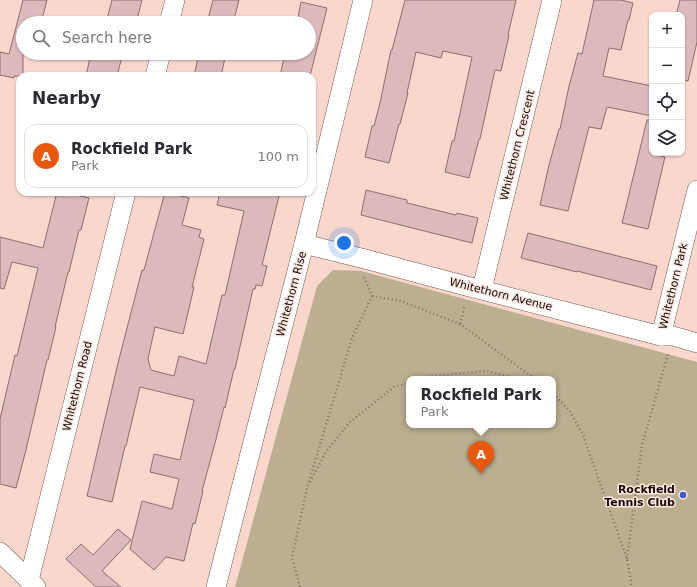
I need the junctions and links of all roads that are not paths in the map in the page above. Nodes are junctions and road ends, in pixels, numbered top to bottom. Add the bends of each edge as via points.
1 (174, 0) edge
2 (363, 0) edge
3 (552, 0) edge
4 (171, 16) edge
5 (159, 60) edge
6 (156, 72) edge
7 (697, 190) edge
8 (316, 194) edge
9 (125, 196) edge
10 (316, 196) edge
11 (304, 244) junction
12 (482, 289) junction
13 (667, 336) junction
14 (697, 343) edge
15 (0, 552) edge
16 (32, 584) edge
17 (216, 587) edge

1 - 4 street
2 - 8 street, Whitethorn Rise
3 - 12 street, Whitethorn Crescent
5 - 6 street
7 - 13 street, Whitethorn Park
9 - 16 street, Whitethorn Road
10 - 11 street, Whitethorn Rise
11 - 12 street, Whitethorn Avenue
11 - 17 street, Whitethorn Rise
12 - 13 street, Whitethorn Avenue
13 - 14 street, Whitethorn Avenue
15 - 16 street

